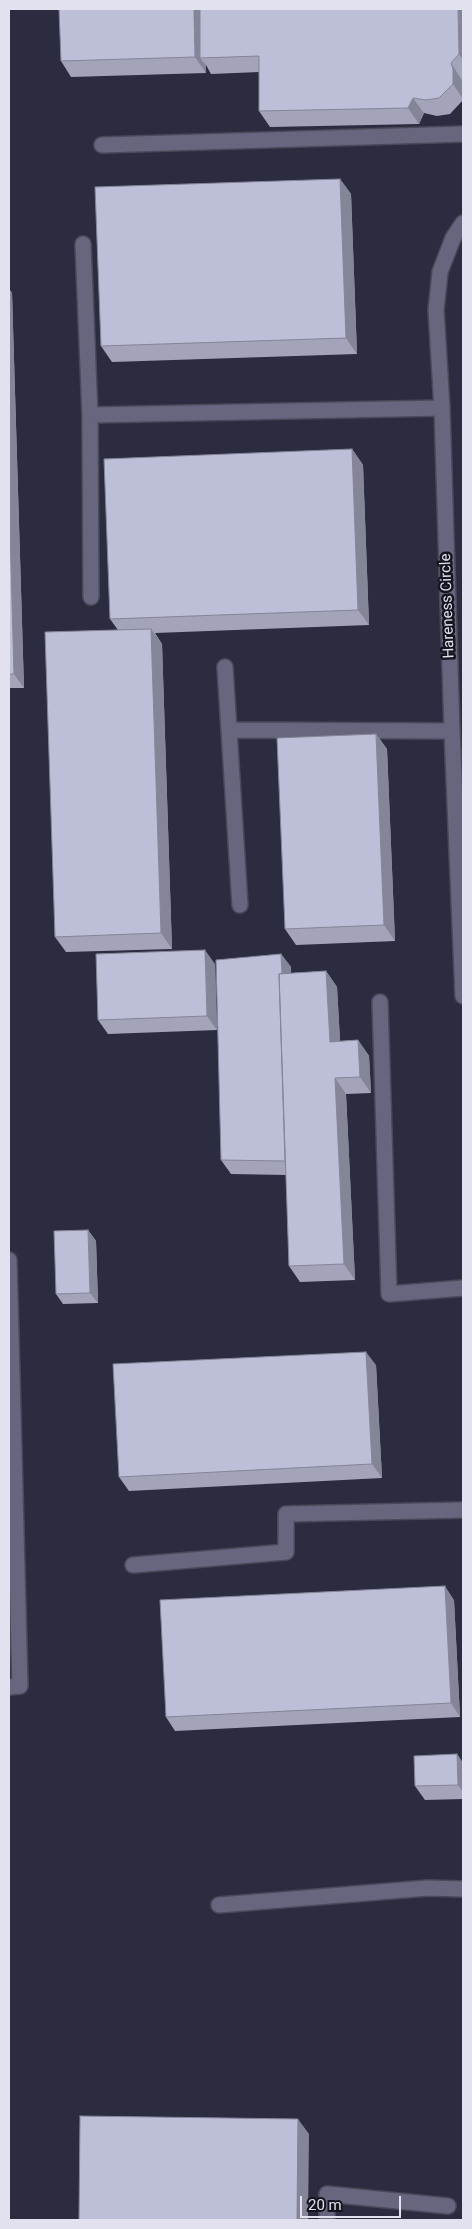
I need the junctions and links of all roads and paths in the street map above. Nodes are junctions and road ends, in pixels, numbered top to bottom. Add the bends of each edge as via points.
1 (463, 134) edge
2 (102, 145) dead end
3 (463, 222) edge
4 (83, 244) dead end
5 (442, 408) junction
6 (90, 415) junction
7 (91, 597) dead end
8 (225, 667) dead end
9 (229, 730) junction
10 (452, 731) junction
11 (240, 905) dead end
12 (463, 996) edge
13 (380, 1002) dead end
14 (9, 1260) edge
15 (463, 1288) edge
16 (463, 1510) edge
17 (133, 1565) dead end
18 (9, 1687) edge
19 (463, 1889) edge
20 (219, 1905) dead end
21 (448, 2206) dead end
22 (326, 2220) edge

1 - 2 street
3 - 5 street, Hareness Circle via 440,272 436,310
4 - 6 street
5 - 6 street
5 - 10 street, Hareness Circle
6 - 7 street
8 - 9 street
9 - 10 street
9 - 11 street
10 - 12 street, Hareness Circle
13 - 15 street via 389,1294
14 - 18 street via 20,1686
16 - 17 street via 286,1514 286,1552
19 - 20 street via 428,1888
21 - 22 street via 327,2194

